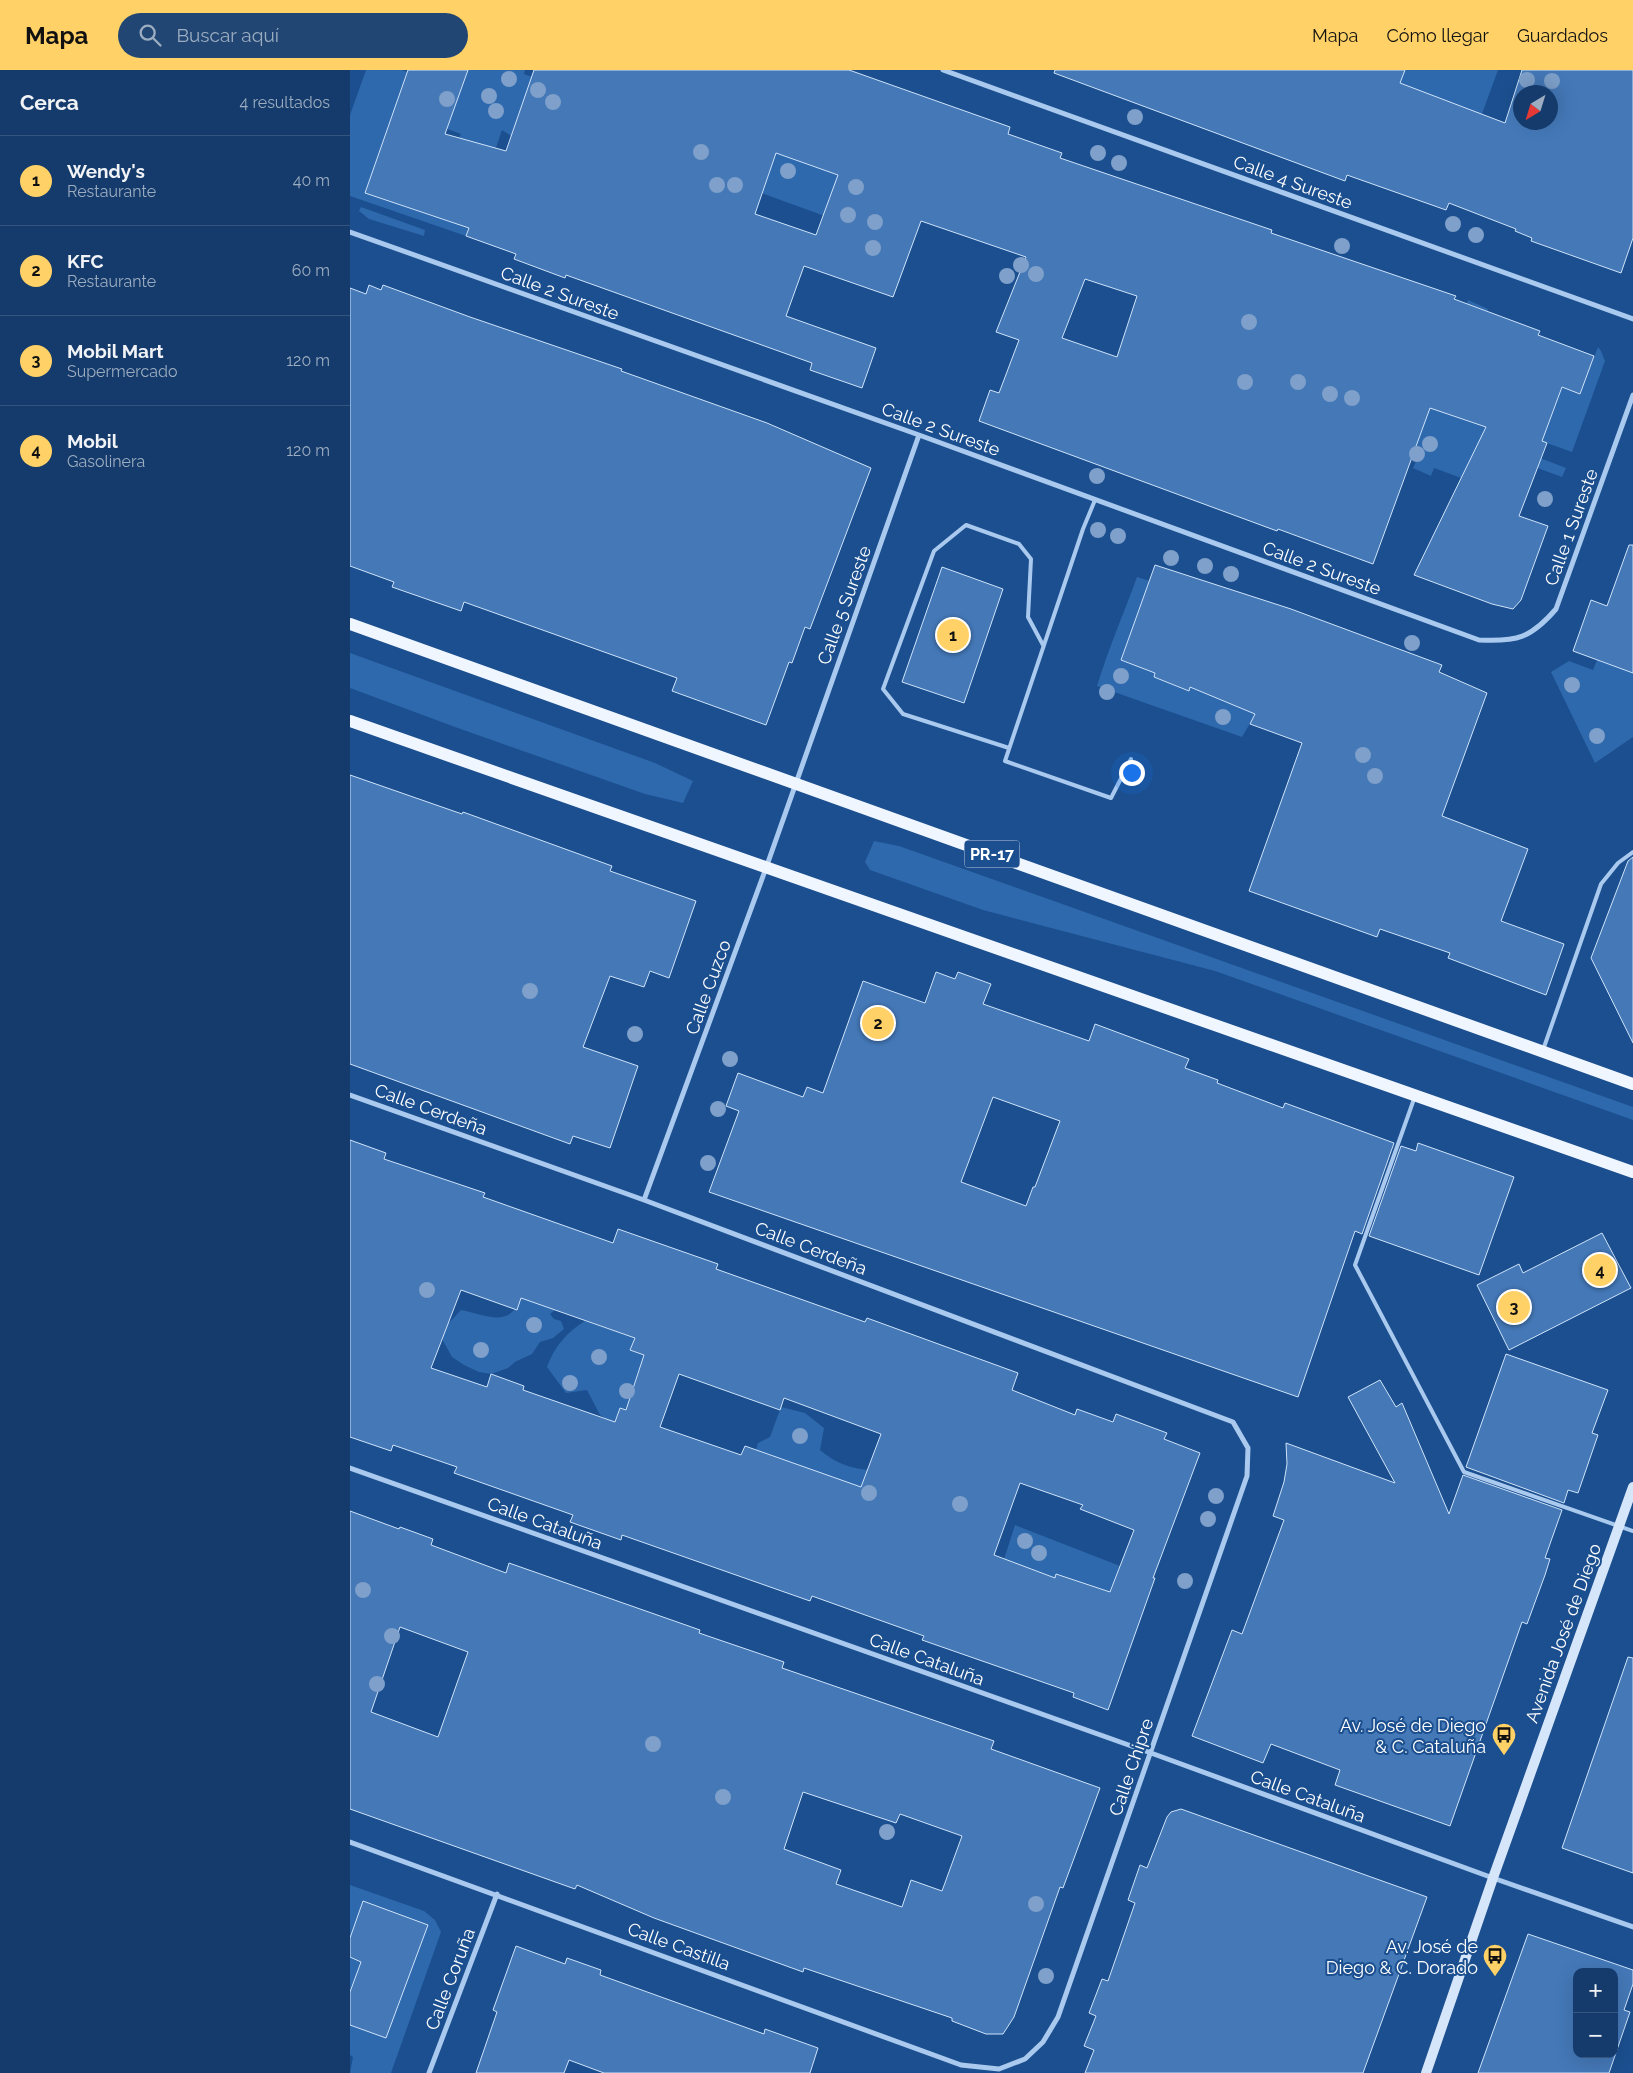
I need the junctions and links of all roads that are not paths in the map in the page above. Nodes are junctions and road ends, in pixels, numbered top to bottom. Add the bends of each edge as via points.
1 (943, 70) edge
2 (350, 232) edge
3 (1633, 319) edge
4 (1633, 396) edge
5 (919, 435) junction
6 (1095, 500) junction
7 (350, 624) edge
8 (1505, 641) joint
9 (1043, 645) junction
10 (350, 721) edge
11 (1009, 748) junction
12 (1131, 759) dead end
13 (796, 783) junction
14 (1633, 852) edge
15 (766, 868) junction
16 (1542, 1052) junction
17 (1633, 1084) edge
18 (350, 1094) edge
19 (1416, 1094) junction
20 (1633, 1172) edge
21 (644, 1200) junction
22 (1248, 1448) joint
23 (350, 1468) edge
24 (1633, 1487) edge
25 (1619, 1526) junction
26 (1633, 1530) edge
27 (1151, 1753) junction
28 (350, 1842) edge
29 (1493, 1878) junction
30 (497, 1894) junction
31 (1633, 1927) edge
32 (1000, 2069) joint
33 (430, 2073) edge
34 (1426, 2073) edge

1 - 3 street, Calle 4 Sureste
2 - 5 street, Calle 2 Sureste
4 - 8 street, Calle 1 Sureste via 1556,609 1527,635
5 - 6 street, Calle 2 Sureste
5 - 13 street, Calle 5 Sureste
6 - 8 street, Calle 2 Sureste via 1479,640
6 - 9 lane
7 - 13 main road, PR-17
9 - 11 lane
9 - 11 lane via 1028,617 1031,559 1019,544 966,525 934,551 882,689 903,714
10 - 15 main road
11 - 12 lane via 1005,761 1111,798
13 - 15 street, Calle Cuzco
13 - 16 main road, PR-17
14 - 16 lane via 1618,863 1601,884
15 - 19 main road
15 - 21 street, Calle Cuzco
16 - 17 main road, PR-17
18 - 21 street, Calle Cerdeña
19 - 20 main road
19 - 25 lane via 1355,1265 1464,1472
21 - 22 street, Calle Cerdeña via 1233,1422
22 - 27 street, Calle Chipre via 1247,1476
23 - 27 street, Calle Cataluña
24 - 25 main road, Avenida José de Diego
25 - 26 lane
25 - 29 main road, Avenida José de Diego
27 - 29 street, Calle Cataluña
27 - 32 street, Calle Chipre via 1058,2017 1044,2042 1025,2059
28 - 30 street, Calle Castilla
29 - 31 street, Calle Cataluña
29 - 34 main road, Avenida José de Diego
30 - 32 street, Calle Castilla via 961,2065
30 - 33 street, Calle Coruña

